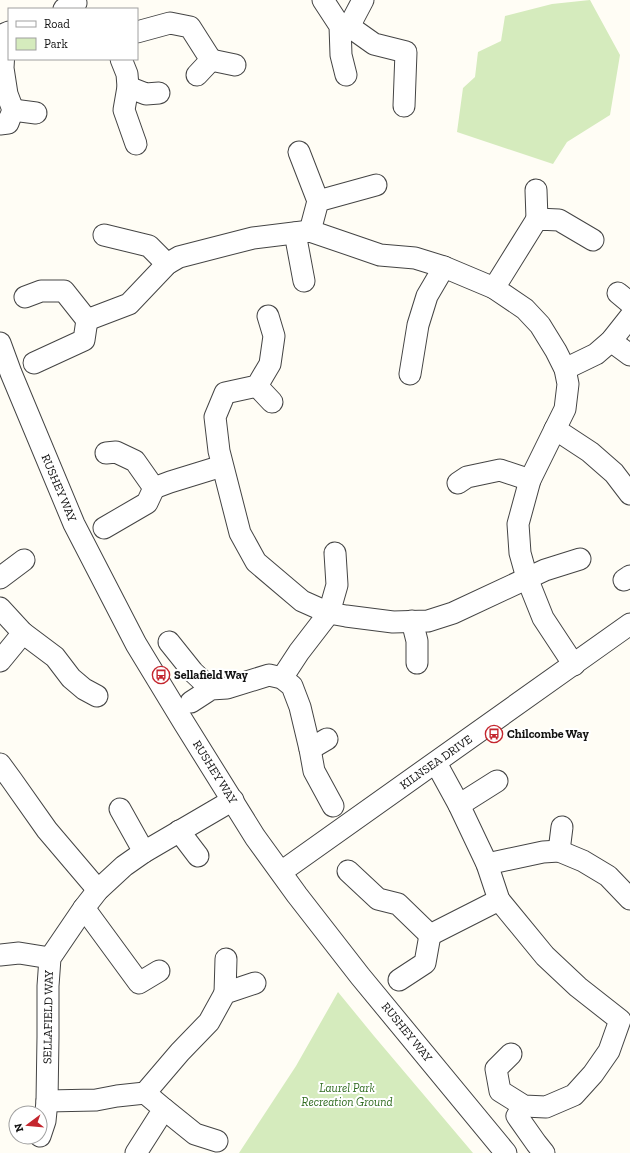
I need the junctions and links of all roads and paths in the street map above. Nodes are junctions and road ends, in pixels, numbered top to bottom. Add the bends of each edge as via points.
1 (323, 0) edge
2 (363, 0) edge
3 (339, 30) junction
4 (138, 32) edge
5 (4, 33) edge
6 (121, 60) edge
7 (211, 60) junction
8 (235, 65) dead end
9 (197, 75) dead end
10 (346, 75) dead end
11 (128, 87) junction
12 (159, 93) dead end
13 (404, 106) dead end
14 (36, 113) dead end
15 (6, 117) edge
16 (136, 144) dead end
17 (299, 152) dead end
18 (376, 185) dead end
19 (536, 190) dead end
20 (318, 201) junction
21 (537, 219) junction
22 (302, 232) junction
23 (104, 235) dead end
24 (592, 240) dead end
25 (167, 264) junction
26 (444, 267) junction
27 (304, 281) dead end
28 (494, 288) junction
29 (25, 297) dead end
30 (268, 316) dead end
31 (630, 317) edge
32 (87, 320) junction
33 (611, 341) junction
34 (0, 343) edge
35 (630, 355) edge
36 (34, 363) dead end
37 (564, 370) junction
38 (410, 374) dead end
39 (257, 386) junction
40 (272, 402) dead end
41 (555, 429) junction
42 (106, 453) dead end
43 (222, 466) junction
44 (530, 480) junction
45 (458, 483) dead end
46 (154, 488) junction
47 (630, 494) edge
48 (104, 528) dead end
49 (335, 553) dead end
50 (580, 559) dead end
51 (24, 560) dead end
52 (0, 578) edge
53 (527, 578) junction
54 (0, 608) edge
55 (328, 613) junction
56 (412, 622) junction
57 (630, 624) edge
58 (23, 633) junction
59 (169, 642) dead end
60 (0, 661) edge
61 (418, 663) dead end
62 (574, 665) junction
63 (282, 678) junction
64 (211, 689) junction
65 (97, 696) dead end
66 (191, 702) dead end
67 (436, 763) junction
68 (0, 764) edge
69 (497, 781) dead end
70 (233, 800) junction
71 (459, 805) junction
72 (333, 806) dead end
73 (120, 809) dead end
74 (562, 827) dead end
75 (180, 831) junction
76 (559, 851) junction
77 (144, 852) junction
78 (198, 856) dead end
79 (487, 864) junction
80 (348, 871) dead end
81 (281, 872) junction
82 (98, 890) junction
83 (630, 899) edge
84 (499, 900) junction
85 (84, 908) junction
86 (430, 935) junction
87 (0, 955) edge
88 (50, 958) junction
89 (226, 959) dead end
90 (158, 971) dead end
91 (399, 980) dead end
92 (255, 983) dead end
93 (225, 993) junction
94 (625, 1019) edge
95 (511, 1054) dead end
96 (144, 1093) junction
97 (47, 1101) junction
98 (47, 1105) edge
99 (524, 1106) junction
100 (164, 1109) junction
101 (217, 1141) dead end
102 (136, 1153) edge
103 (506, 1153) edge
104 (544, 1153) edge

1 - 3 street
2 - 3 street via 353,18
3 - 10 street
3 - 13 street via 374,44 406,52
4 - 7 street via 170,23 190,27
5 - 15 street
6 - 11 street via 127,74
7 - 8 street
7 - 9 street
11 - 12 street via 146,94
11 - 16 street via 124,110
14 - 15 street
17 - 20 street
18 - 20 street
19 - 21 street
20 - 22 street
21 - 24 street via 559,220
21 - 28 street
22 - 25 street via 253,238 179,257
22 - 26 street via 380,255 415,258
22 - 27 street
23 - 25 street via 149,246
25 - 32 street via 129,304
26 - 28 street
26 - 38 street via 427,296 418,325
28 - 37 street via 525,309 540,325
29 - 32 street via 41,291 64,291
30 - 39 street via 274,336 270,364
31 - 33 street
32 - 36 street via 84,340
33 - 35 street
33 - 37 street via 596,354
34 - 70 street, RUSHEY WAY via 74,524 136,644
37 - 41 street via 568,384 565,409
39 - 40 street
39 - 43 street via 225,393 215,417
41 - 44 street
41 - 47 street via 590,452 614,473
42 - 46 street via 116,452 135,462
43 - 46 street
43 - 55 street via 240,533 256,562 302,601
44 - 45 street via 500,470 467,477
44 - 53 street via 518,524 520,553
46 - 48 street via 147,503
49 - 55 street via 337,585
50 - 53 street
51 - 52 street
53 - 56 street via 453,613 428,621
53 - 62 street via 543,618
54 - 58 street
55 - 56 street via 393,622
55 - 63 street
56 - 61 street via 417,641
57 - 62 street, KILNSEA DRIVE
58 - 60 street
58 - 65 street via 55,657 71,678
59 - 64 street via 193,672
62 - 67 street, KILNSEA DRIVE
63 - 64 street via 269,675 227,688
63 - 72 street via 292,686 318,744 314,771
64 - 66 street
67 - 71 street
67 - 81 street, KILNSEA DRIVE
68 - 82 street via 47,830
69 - 71 street
70 - 75 street, SELLAFIELD WAY
70 - 81 street, RUSHEY WAY via 255,837
71 - 79 street
73 - 77 street
74 - 76 street
75 - 77 street, SELLAFIELD WAY
75 - 78 street
76 - 79 street via 542,852
76 - 83 street via 608,876
77 - 82 street, SELLAFIELD WAY
79 - 84 street
80 - 86 street via 378,899 398,904
81 - 103 street, RUSHEY WAY via 360,976
82 - 85 street, SELLAFIELD WAY
84 - 86 street
84 - 94 street via 545,956 578,987
85 - 88 street, SELLAFIELD WAY
85 - 90 street via 139,983
86 - 91 street via 425,963
87 - 88 street via 19,953
88 - 97 street, SELLAFIELD WAY
89 - 93 street
92 - 93 street
93 - 96 street via 209,1022
94 - 99 street via 609,1051 574,1095 546,1107
95 - 99 street via 496,1069 500,1091
96 - 97 street via 96,1100
96 - 100 street
97 - 98 street, SELLAFIELD WAY
99 - 104 street via 517,1116
100 - 101 street via 195,1134
100 - 102 street

